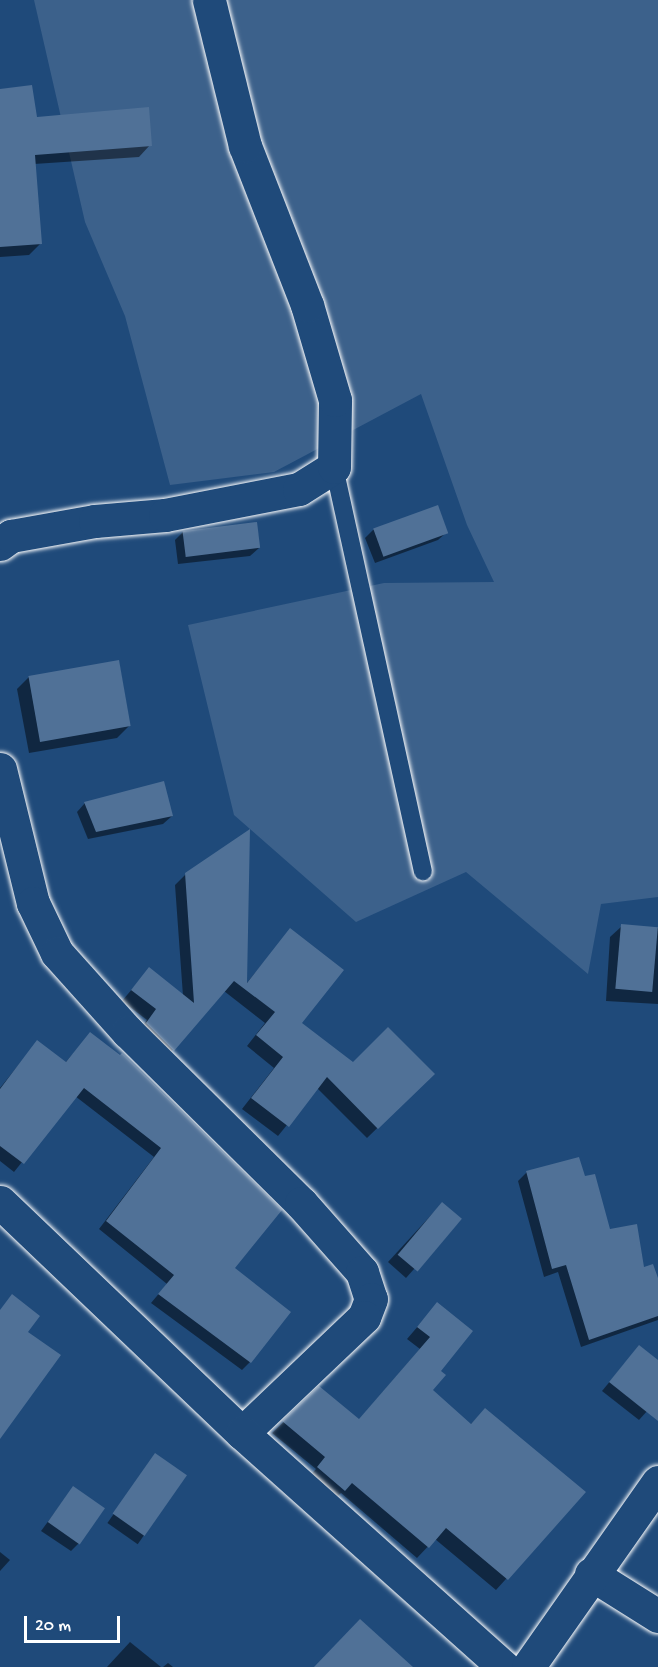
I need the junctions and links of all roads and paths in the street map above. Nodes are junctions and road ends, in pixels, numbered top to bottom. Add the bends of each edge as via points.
1 (209, 0) edge
2 (334, 467) junction
3 (0, 544) edge
4 (0, 769) edge
5 (423, 871) dead end
6 (0, 1202) edge
7 (242, 1432) junction
8 (658, 1482) edge
9 (591, 1574) junction
10 (658, 1616) edge
11 (504, 1667) edge
12 (528, 1667) edge

1 - 2 street via 245,146 307,305 334,400
2 - 3 street via 299,489 165,515 95,521 11,536
2 - 5 lane
4 - 7 street via 33,903 57,953 128,1032 301,1203 362,1272 370,1299 364,1317
6 - 7 street
7 - 11 street
8 - 9 street
9 - 10 street
9 - 12 street

